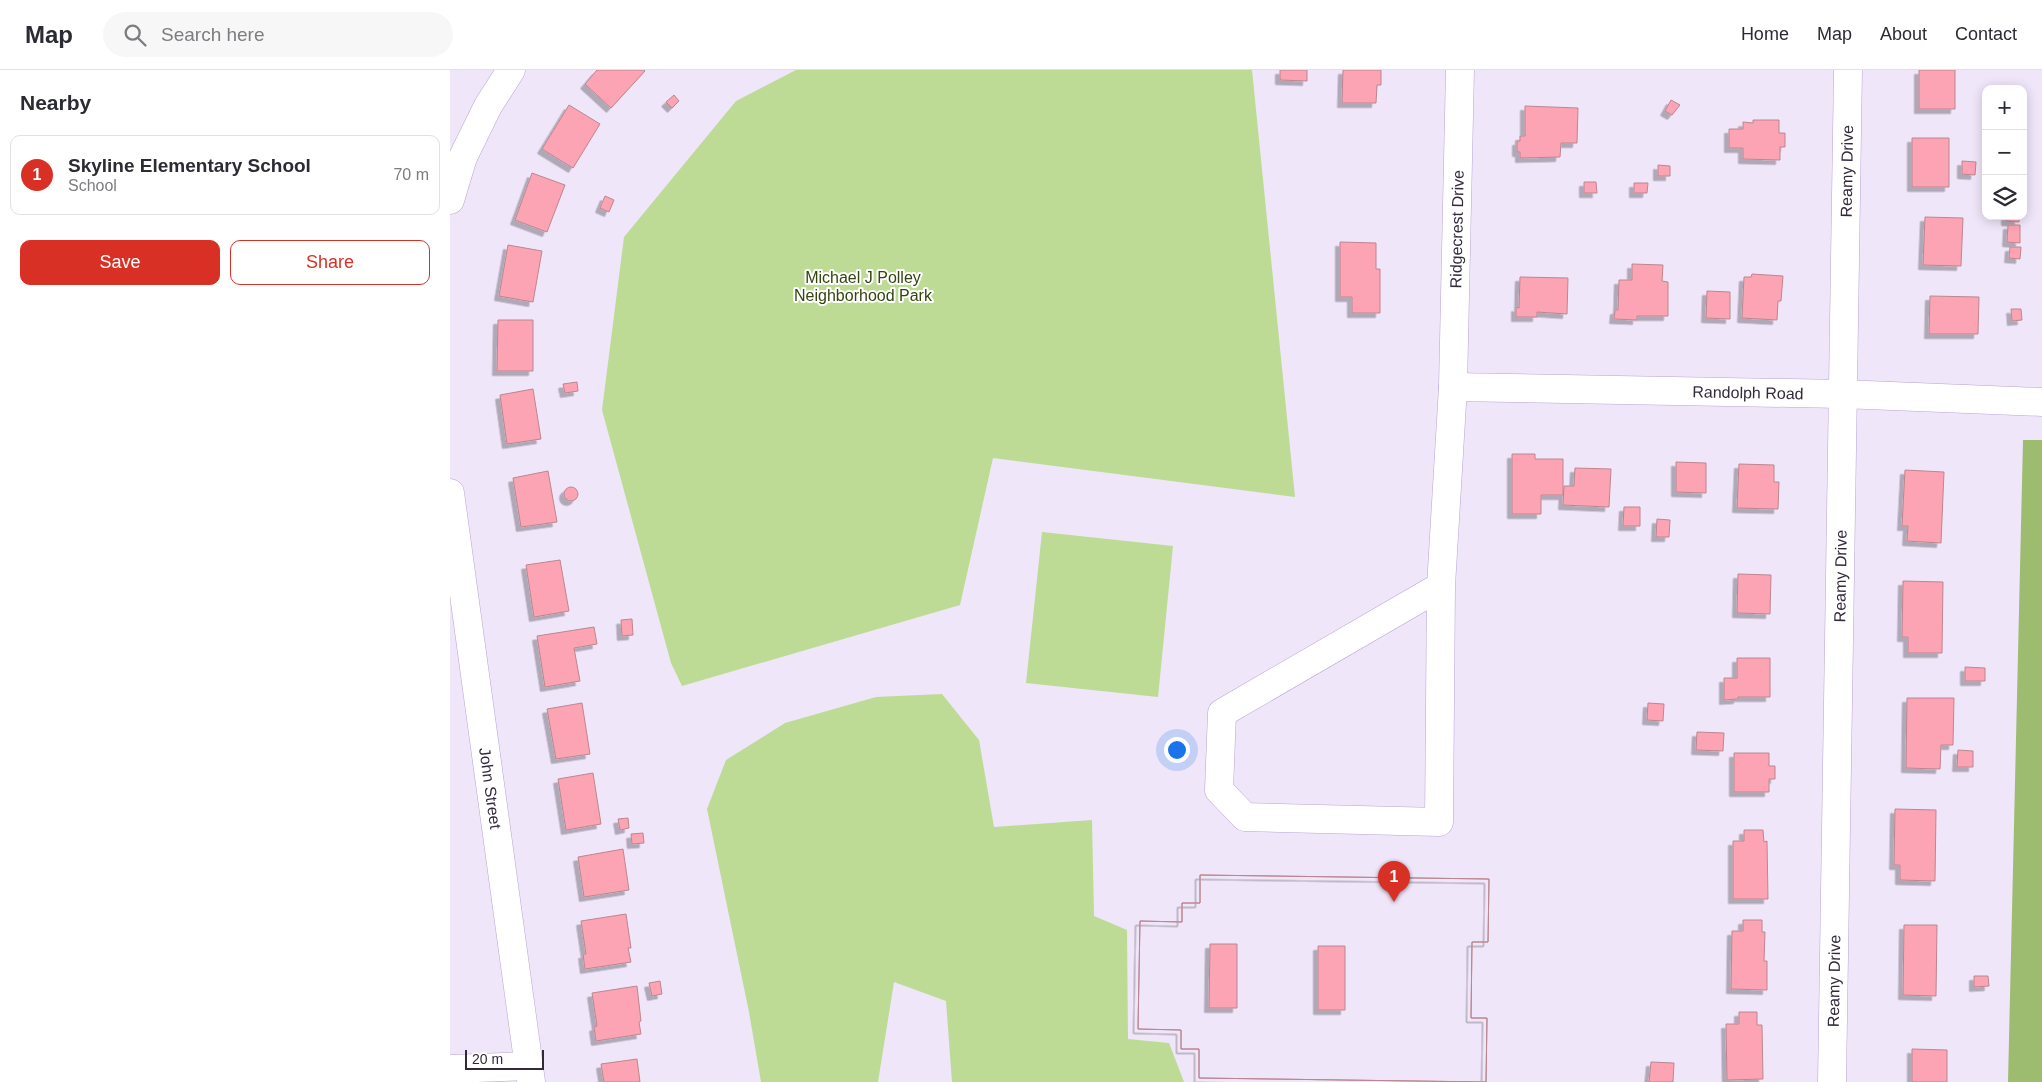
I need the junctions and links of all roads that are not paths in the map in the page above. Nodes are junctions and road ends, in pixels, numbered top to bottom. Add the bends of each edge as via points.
1 (511, 70) edge
2 (1460, 70) edge
3 (1848, 70) edge
4 (450, 200) edge
5 (1453, 387) junction
6 (1842, 394) junction
7 (2042, 402) edge
8 (450, 493) edge
9 (1441, 586) junction
10 (450, 1069) edge
11 (530, 1074) edge
12 (1832, 1082) edge

1 - 4 street via 488,106 463,157
2 - 5 street, Ridgecrest Drive
3 - 6 street, Reamy Drive
5 - 6 street, Randolph Road
5 - 9 street, Ridgecrest Drive
6 - 7 street, Randolph Road
6 - 12 street, Reamy Drive
8 - 11 street, John Street
9 - 9 street, Ridgecrest Drive via 1439,822 1245,817 1219,790 1222,713
10 - 11 street

